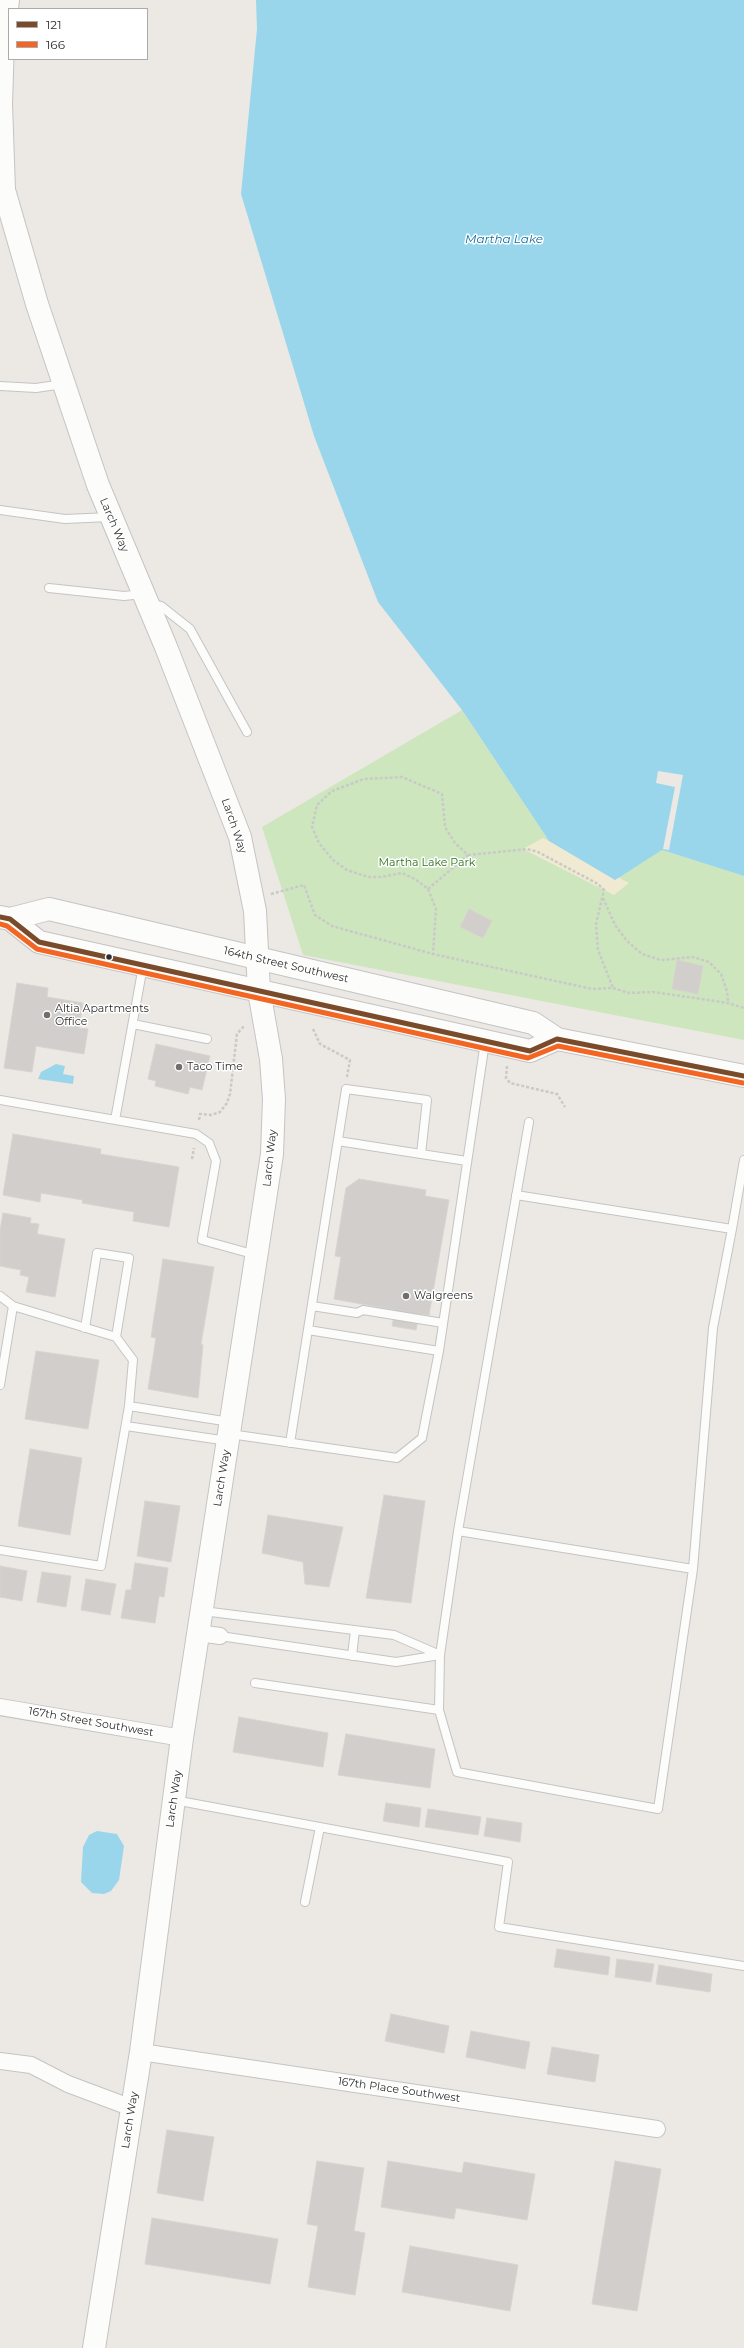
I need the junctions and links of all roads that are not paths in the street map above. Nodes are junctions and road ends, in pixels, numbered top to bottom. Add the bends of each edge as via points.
1 (8, 0) edge
2 (1, 40) edge
3 (1, 81) edge
4 (64, 384) junction
5 (0, 386) edge
6 (0, 510) edge
7 (111, 517) junction
8 (49, 588) dead end
9 (145, 598) junction
10 (247, 732) dead end
11 (5, 918) edge
12 (258, 958) junction
13 (143, 965) junction
14 (259, 991) junction
15 (133, 1024) junction
16 (557, 1039) junction
17 (207, 1040) dead end
18 (485, 1041) junction
19 (744, 1076) edge
20 (0, 1100) edge
21 (115, 1120) junction
22 (529, 1122) dead end
23 (338, 1141) junction
24 (421, 1154) junction
25 (744, 1160) edge
26 (467, 1162) junction
27 (516, 1195) junction
28 (732, 1229) junction
29 (256, 1256) junction
30 (0, 1296) edge
31 (13, 1306) junction
32 (312, 1306) junction
33 (443, 1323) junction
34 (85, 1328) junction
35 (308, 1330) junction
36 (116, 1337) junction
37 (439, 1351) junction
38 (0, 1386) edge
39 (129, 1406) junction
40 (126, 1426) junction
41 (229, 1432) junction
42 (290, 1443) junction
43 (458, 1531) junction
44 (0, 1550) edge
45 (693, 1569) junction
46 (202, 1610) junction
47 (355, 1630) junction
48 (198, 1633) junction
49 (220, 1636) joint
50 (440, 1655) junction
51 (352, 1656) junction
52 (255, 1683) dead end
53 (0, 1707) edge
54 (439, 1710) junction
55 (182, 1738) junction
56 (174, 1800) junction
57 (320, 1827) junction
58 (305, 1902) dead end
59 (744, 1966) edge
60 (142, 2052) junction
61 (0, 2061) edge
62 (132, 2108) junction
63 (657, 2129) dead end
64 (94, 2348) edge

1 - 2 main road, Larch Way
2 - 3 main road, Larch Way
3 - 4 main road, Larch Way via 4,190 37,304
4 - 5 lane via 36,388
4 - 7 main road, Larch Way
6 - 7 lane via 65,519
7 - 9 main road, Larch Way
8 - 9 lane
9 - 10 lane via 161,606 190,628
9 - 12 main road, Larch Way via 240,837 252,890
11 - 12 main road, 164th Street Southwest via 49,910
11 - 13 main road, 164th Street Southwest via 39,942
12 - 14 main road, Larch Way
12 - 16 main road, 164th Street Southwest via 533,1023
13 - 14 main road, 164th Street Southwest
13 - 15 lane
14 - 18 main road, 164th Street Southwest
14 - 29 main road, Larch Way via 271,1059 274,1099 272,1154
15 - 17 lane
15 - 21 lane
16 - 18 main road, 164th Street Southwest via 530,1051
16 - 19 main road, 164th Street Southwest
18 - 26 lane
20 - 21 lane
21 - 29 lane via 196,1134 209,1144 216,1161 202,1240
22 - 27 lane
23 - 24 lane
23 - 24 lane via 346,1089 427,1100
23 - 32 lane
24 - 26 lane
25 - 28 lane
26 - 33 lane
27 - 28 lane
27 - 43 lane
28 - 45 lane via 713,1328
29 - 41 main road, Larch Way
30 - 31 lane
31 - 34 lane
31 - 38 lane
32 - 33 lane via 357,1314 363,1310
32 - 35 lane
33 - 37 lane
34 - 36 lane
34 - 36 lane via 97,1254 129,1258
35 - 37 lane
35 - 42 lane
36 - 39 lane via 133,1360
37 - 42 lane via 422,1438 397,1458
39 - 40 lane
39 - 41 lane
40 - 41 lane
40 - 44 lane via 101,1566
41 - 42 lane
41 - 46 main road, Larch Way
43 - 45 lane
43 - 50 lane
45 - 54 lane via 658,1809 457,1772
46 - 47 lane
46 - 48 main road, Larch Way
47 - 50 lane via 394,1635
47 - 51 lane
48 - 49 street
48 - 55 main road, Larch Way
49 - 51 lane
50 - 51 lane via 396,1662
50 - 54 lane
52 - 54 lane
53 - 55 street, 167th Street Southwest
55 - 56 main road, Larch Way
56 - 57 lane
56 - 60 main road, Larch Way
57 - 58 lane
57 - 59 lane via 508,1862 499,1927
60 - 62 main road, Larch Way
60 - 63 street, 167th Place Southwest
61 - 62 street via 31,2065 68,2084
62 - 64 main road, Larch Way

